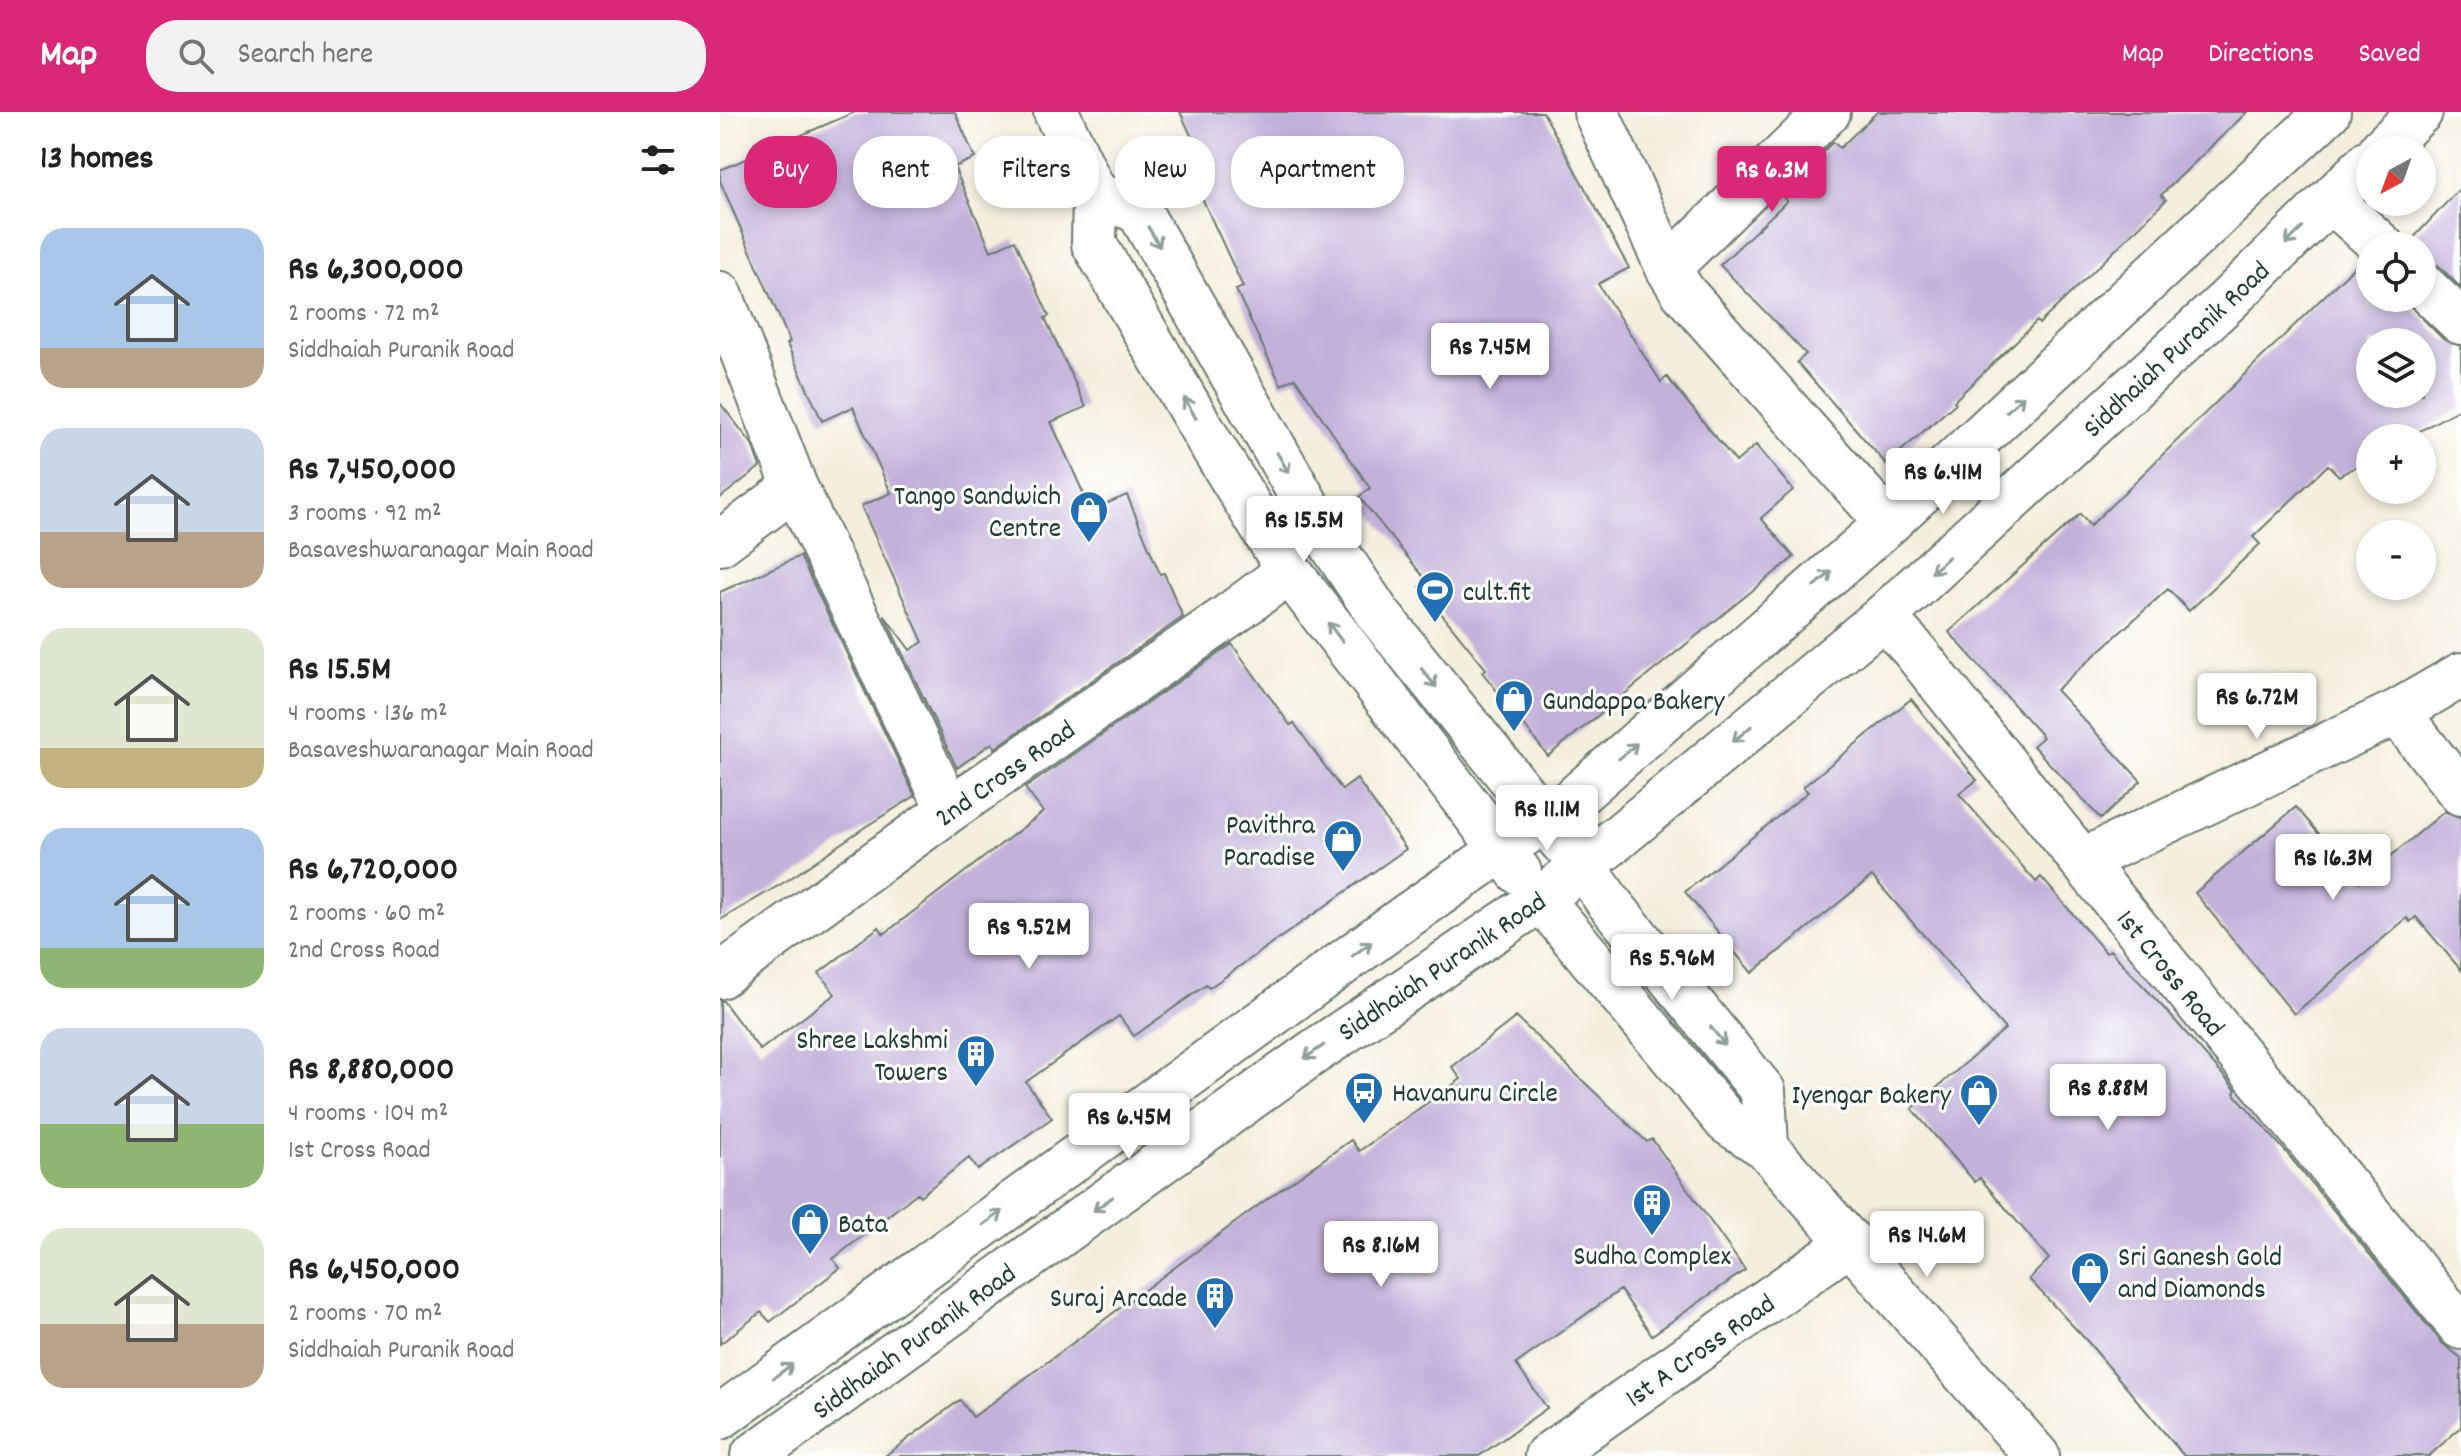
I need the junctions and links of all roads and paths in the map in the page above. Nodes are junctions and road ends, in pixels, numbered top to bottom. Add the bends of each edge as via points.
1 (1056, 112) edge
2 (1596, 112) edge
3 (1828, 112) edge
4 (2328, 112) edge
5 (2420, 112) edge
6 (1067, 136) edge
7 (2395, 136) edge
8 (2356, 175) edge
9 (1099, 196) edge
10 (2331, 200) junction
11 (1095, 208) edge
12 (2366, 232) edge
13 (1668, 268) junction
14 (720, 294) edge
15 (2436, 298) edge
16 (2461, 322) edge
17 (795, 487) junction
18 (1888, 523) junction
19 (720, 543) edge
20 (1289, 571) junction
21 (1883, 617) junction
22 (2461, 675) edge
23 (2397, 712) junction
24 (2461, 793) edge
25 (949, 810) junction
26 (1543, 820) junction
27 (1500, 851) junction
28 (2082, 861) junction
29 (1583, 865) junction
30 (1541, 899) junction
31 (720, 976) edge
32 (1766, 1147) junction
33 (1851, 1242) junction
34 (2461, 1327) edge
35 (720, 1417) edge
36 (753, 1456) edge
37 (1547, 1456) edge
38 (2037, 1456) edge

1 - 6 main road
2 - 13 main road
3 - 13 main road
18 -> 4 main road, Siddhaiah Puranik Road
5 - 7 main road
8 - 10 main road, Siddhaiah Puranik Road
9 -> 26 main road via 1139,211 1314,518 1370,602
10 - 12 main road
10 -> 21 main road, Siddhaiah Puranik Road
20 -> 11 main road via 1094,244
13 - 18 main road via 1683,292
14 - 17 main road
15 - 16 main road
17 - 19 main road
17 - 25 main road
26 -> 18 main road, Siddhaiah Puranik Road
20 - 25 main road, 2nd Cross Road
27 -> 20 main road
21 - 28 main road, 1st Cross Road
21 -> 29 main road, Siddhaiah Puranik Road
22 - 23 main road
23 - 24 main road
23 - 28 main road
25 - 31 main road, 2nd Cross Road
26 - 27 main road, Siddhaiah Puranik Road
26 - 29 main road
27 - 30 main road
35 -> 27 main road, Siddhaiah Puranik Road
28 - 34 main road, 1st Cross Road
29 - 30 main road, Siddhaiah Puranik Road
29 -> 32 main road via 1763,1091
30 - 32 main road via 1727,1122
30 -> 36 main road, Siddhaiah Puranik Road via 1311,1054
32 - 33 main road
33 - 37 main road, 1st A Cross Road
33 - 38 main road

